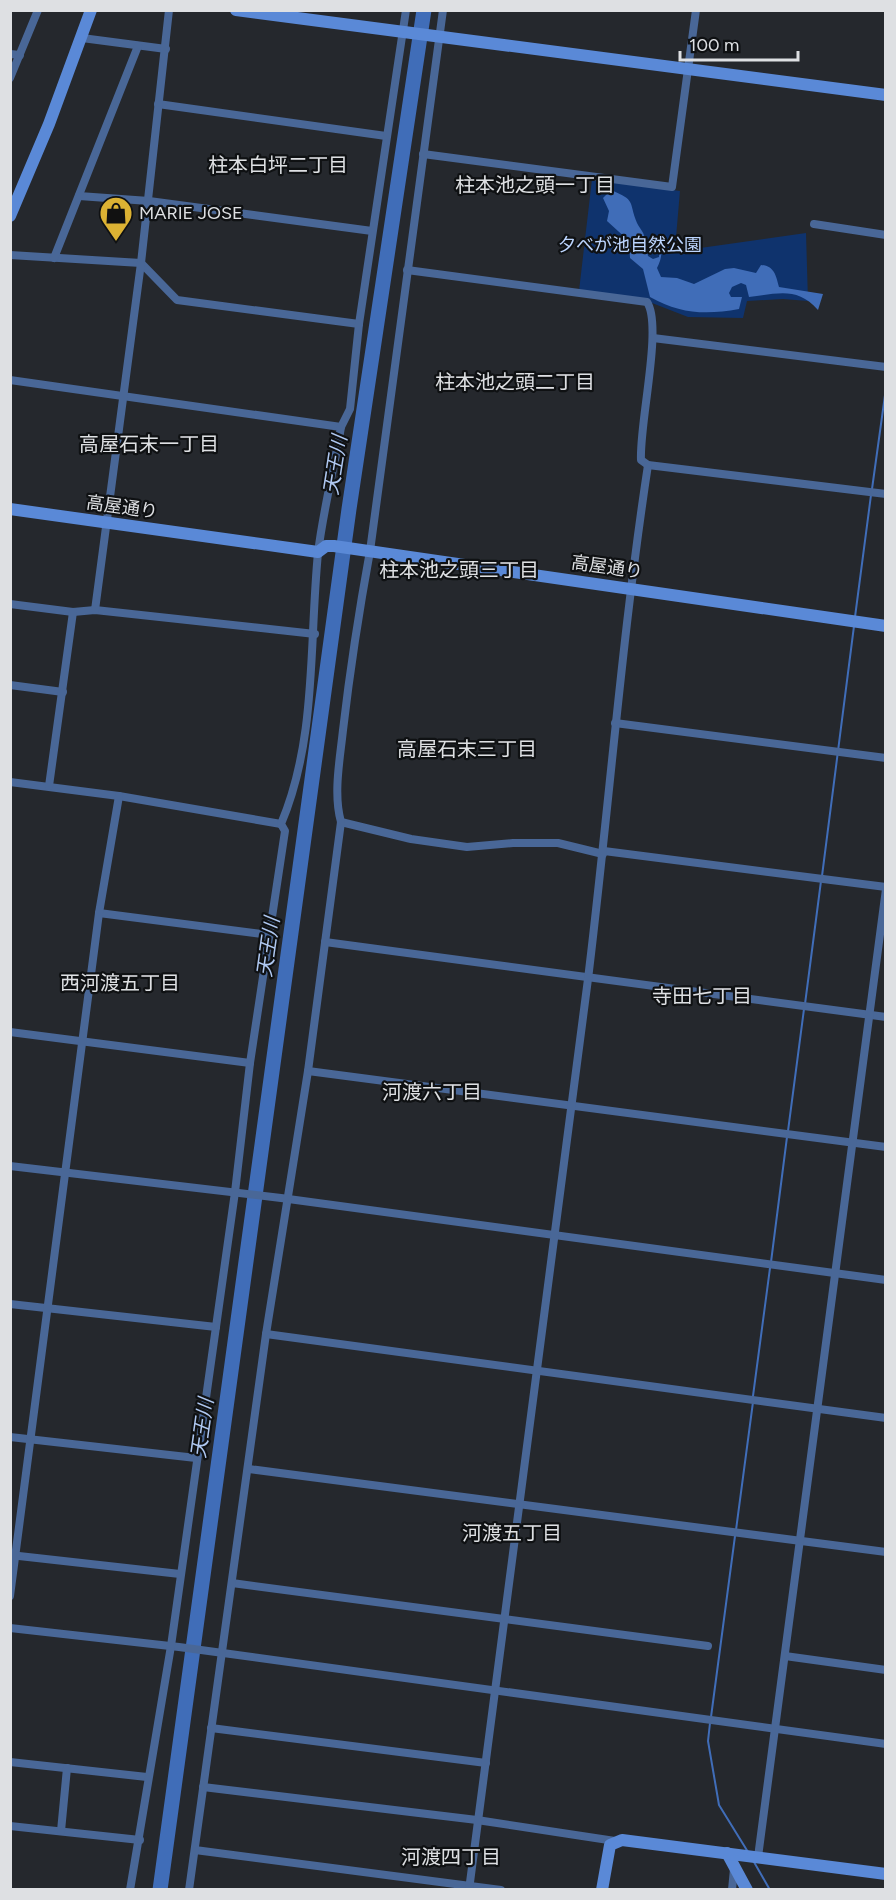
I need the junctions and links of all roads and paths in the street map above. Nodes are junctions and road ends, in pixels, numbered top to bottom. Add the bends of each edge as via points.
1 (38, 10) edge
2 (91, 10) edge
3 (169, 10) edge
4 (236, 10) edge
5 (406, 10) edge
6 (443, 10) edge
7 (696, 10) edge
8 (405, 32) junction
9 (437, 37) junction
10 (82, 38) junction
11 (138, 46) junction
12 (166, 49) junction
13 (15, 55) edge
14 (688, 70) junction
15 (10, 78) edge
16 (885, 95) edge
17 (158, 104) junction
18 (386, 136) junction
19 (423, 154) junction
20 (79, 196) junction
21 (149, 201) junction
22 (10, 216) edge
23 (814, 224) dead end
24 (372, 231) junction
25 (885, 235) edge
26 (10, 255) edge
27 (54, 258) junction
28 (141, 263) junction
29 (407, 270) junction
30 (359, 324) junction
31 (653, 338) junction
32 (882, 367) edge
33 (10, 380) edge
34 (123, 395) junction
35 (341, 427) junction
36 (648, 465) junction
37 (881, 494) edge
38 (10, 509) edge
39 (105, 522) junction
40 (365, 550) junction
41 (318, 552) junction
42 (631, 588) junction
43 (10, 604) edge
44 (95, 610) junction
45 (73, 612) junction
46 (885, 626) edge
47 (315, 634) junction
48 (10, 685) edge
49 (63, 692) junction
50 (615, 723) junction
51 (885, 758) edge
52 (10, 782) edge
53 (49, 786) junction
54 (118, 796) junction
55 (341, 822) junction
56 (281, 824) junction
57 (603, 853) junction
58 (885, 888) edge
59 (99, 913) junction
60 (270, 935) junction
61 (325, 942) junction
62 (588, 979) junction
63 (868, 1014) junction
64 (885, 1017) edge
65 (10, 1032) edge
66 (84, 1041) junction
67 (250, 1063) junction
68 (308, 1071) junction
69 (571, 1106) junction
70 (852, 1143) junction
71 (885, 1147) edge
72 (10, 1166) edge
73 (64, 1173) junction
74 (239, 1193) junction
75 (284, 1199) junction
76 (555, 1237) junction
77 (836, 1274) junction
78 (885, 1280) edge
79 (10, 1304) edge
80 (47, 1309) junction
81 (216, 1327) junction
82 (266, 1334) junction
83 (536, 1372) junction
84 (818, 1409) junction
85 (885, 1418) edge
86 (10, 1437) edge
87 (30, 1439) junction
88 (196, 1458) junction
89 (249, 1468) junction
90 (519, 1503) junction
91 (801, 1541) junction
92 (885, 1552) edge
93 (13, 1555) edge
94 (180, 1574) junction
95 (232, 1583) junction
96 (10, 1596) edge
97 (504, 1620) junction
98 (10, 1628) edge
99 (175, 1646) junction
100 (708, 1646) dead end
101 (218, 1654) junction
102 (785, 1656) junction
103 (885, 1670) edge
104 (495, 1691) junction
105 (211, 1728) junction
106 (776, 1729) junction
107 (885, 1743) edge
108 (10, 1762) edge
109 (486, 1763) junction
110 (68, 1768) junction
111 (147, 1777) junction
112 (203, 1787) junction
113 (477, 1820) junction
114 (10, 1826) edge
115 (61, 1831) junction
116 (140, 1840) junction
117 (615, 1841) junction
118 (195, 1850) junction
119 (731, 1854) junction
120 (758, 1857) junction
121 (734, 1868) junction
122 (885, 1874) edge
123 (469, 1888) edge
124 (130, 1890) edge
125 (189, 1890) edge
126 (501, 1890) edge
127 (603, 1890) edge
128 (732, 1890) edge
129 (747, 1890) edge

1 - 13 street
2 - 10 street
3 - 12 street
4 - 8 street
5 - 8 street
6 - 9 street
7 - 14 street
8 - 9 street
8 - 18 street
9 - 14 street
9 - 19 street
10 - 11 street
10 - 22 street
11 - 12 street
11 - 20 street
12 - 17 street
13 - 15 street
14 - 16 street
14 - 19 street via 672,187
17 - 18 street
17 - 21 street
18 - 24 street
19 - 29 street
20 - 21 street
20 - 27 street
21 - 24 street
21 - 28 street
23 - 25 street
24 - 30 street
26 - 27 street
27 - 28 street
28 - 30 street via 177,300
28 - 34 street
29 - 31 street via 645,299 651,308
29 - 40 street
30 - 35 street via 350,409
31 - 32 street
31 - 36 street via 640,441 641,460
33 - 34 street
34 - 35 street
34 - 39 street
35 - 41 street
36 - 37 street
36 - 42 street
38 - 39 street, 高屋通り
39 - 41 street, 高屋通り
39 - 44 street
40 - 41 street, 高屋通り via 326,546
40 - 42 street, 高屋通り
40 - 55 street via 339,763
41 - 47 street
42 - 46 street, 高屋通り
42 - 50 street
43 - 45 street
44 - 45 street
44 - 47 street
45 - 49 street
47 - 56 street via 298,775
48 - 49 street
49 - 53 street
50 - 51 street
50 - 57 street
52 - 53 street
53 - 54 street
54 - 56 street
54 - 59 street
55 - 57 street via 411,839 467,847 558,843
55 - 61 street
56 - 60 street via 285,831
57 - 58 street
57 - 62 street
58 - 63 street
59 - 60 street
59 - 66 street
60 - 67 street
61 - 62 street
61 - 68 street
62 - 63 street
62 - 69 street
63 - 64 street
63 - 70 street
65 - 66 street
66 - 67 street
66 - 73 street
67 - 74 street
68 - 69 street
68 - 75 street
69 - 70 street
69 - 76 street
70 - 71 street
70 - 77 street
72 - 73 street
73 - 74 street
73 - 80 street
74 - 75 street
74 - 81 street
75 - 76 street
75 - 82 street
76 - 77 street
76 - 83 street
77 - 78 street
77 - 84 street
79 - 80 street
80 - 81 street
80 - 87 street
81 - 88 street
82 - 83 street
82 - 89 street
83 - 84 street
83 - 90 street
84 - 85 street
84 - 91 street
86 - 87 street
87 - 88 street
87 - 93 street
88 - 94 street
89 - 90 street
89 - 95 street
90 - 91 street
90 - 97 street
91 - 92 street
91 - 102 street
93 - 94 street
93 - 96 street
94 - 99 street
95 - 97 street
95 - 101 street
97 - 100 street
97 - 104 street
98 - 99 street
99 - 101 street
99 - 111 street
101 - 104 street
101 - 105 street
102 - 103 street
102 - 106 street
104 - 106 street
104 - 109 street
105 - 109 street
105 - 112 street
106 - 107 street
106 - 120 street
108 - 110 street
109 - 113 street
110 - 111 street
110 - 115 street
111 - 116 street
112 - 113 street
112 - 118 street
113 - 117 street
113 - 123 street
114 - 115 street
115 - 116 street
116 - 124 street
117 - 119 street
117 - 127 street via 607,1853
118 - 123 street
118 - 125 street
119 - 120 street
119 - 121 street
120 - 122 street
121 - 128 street
121 - 129 street
123 - 126 street

